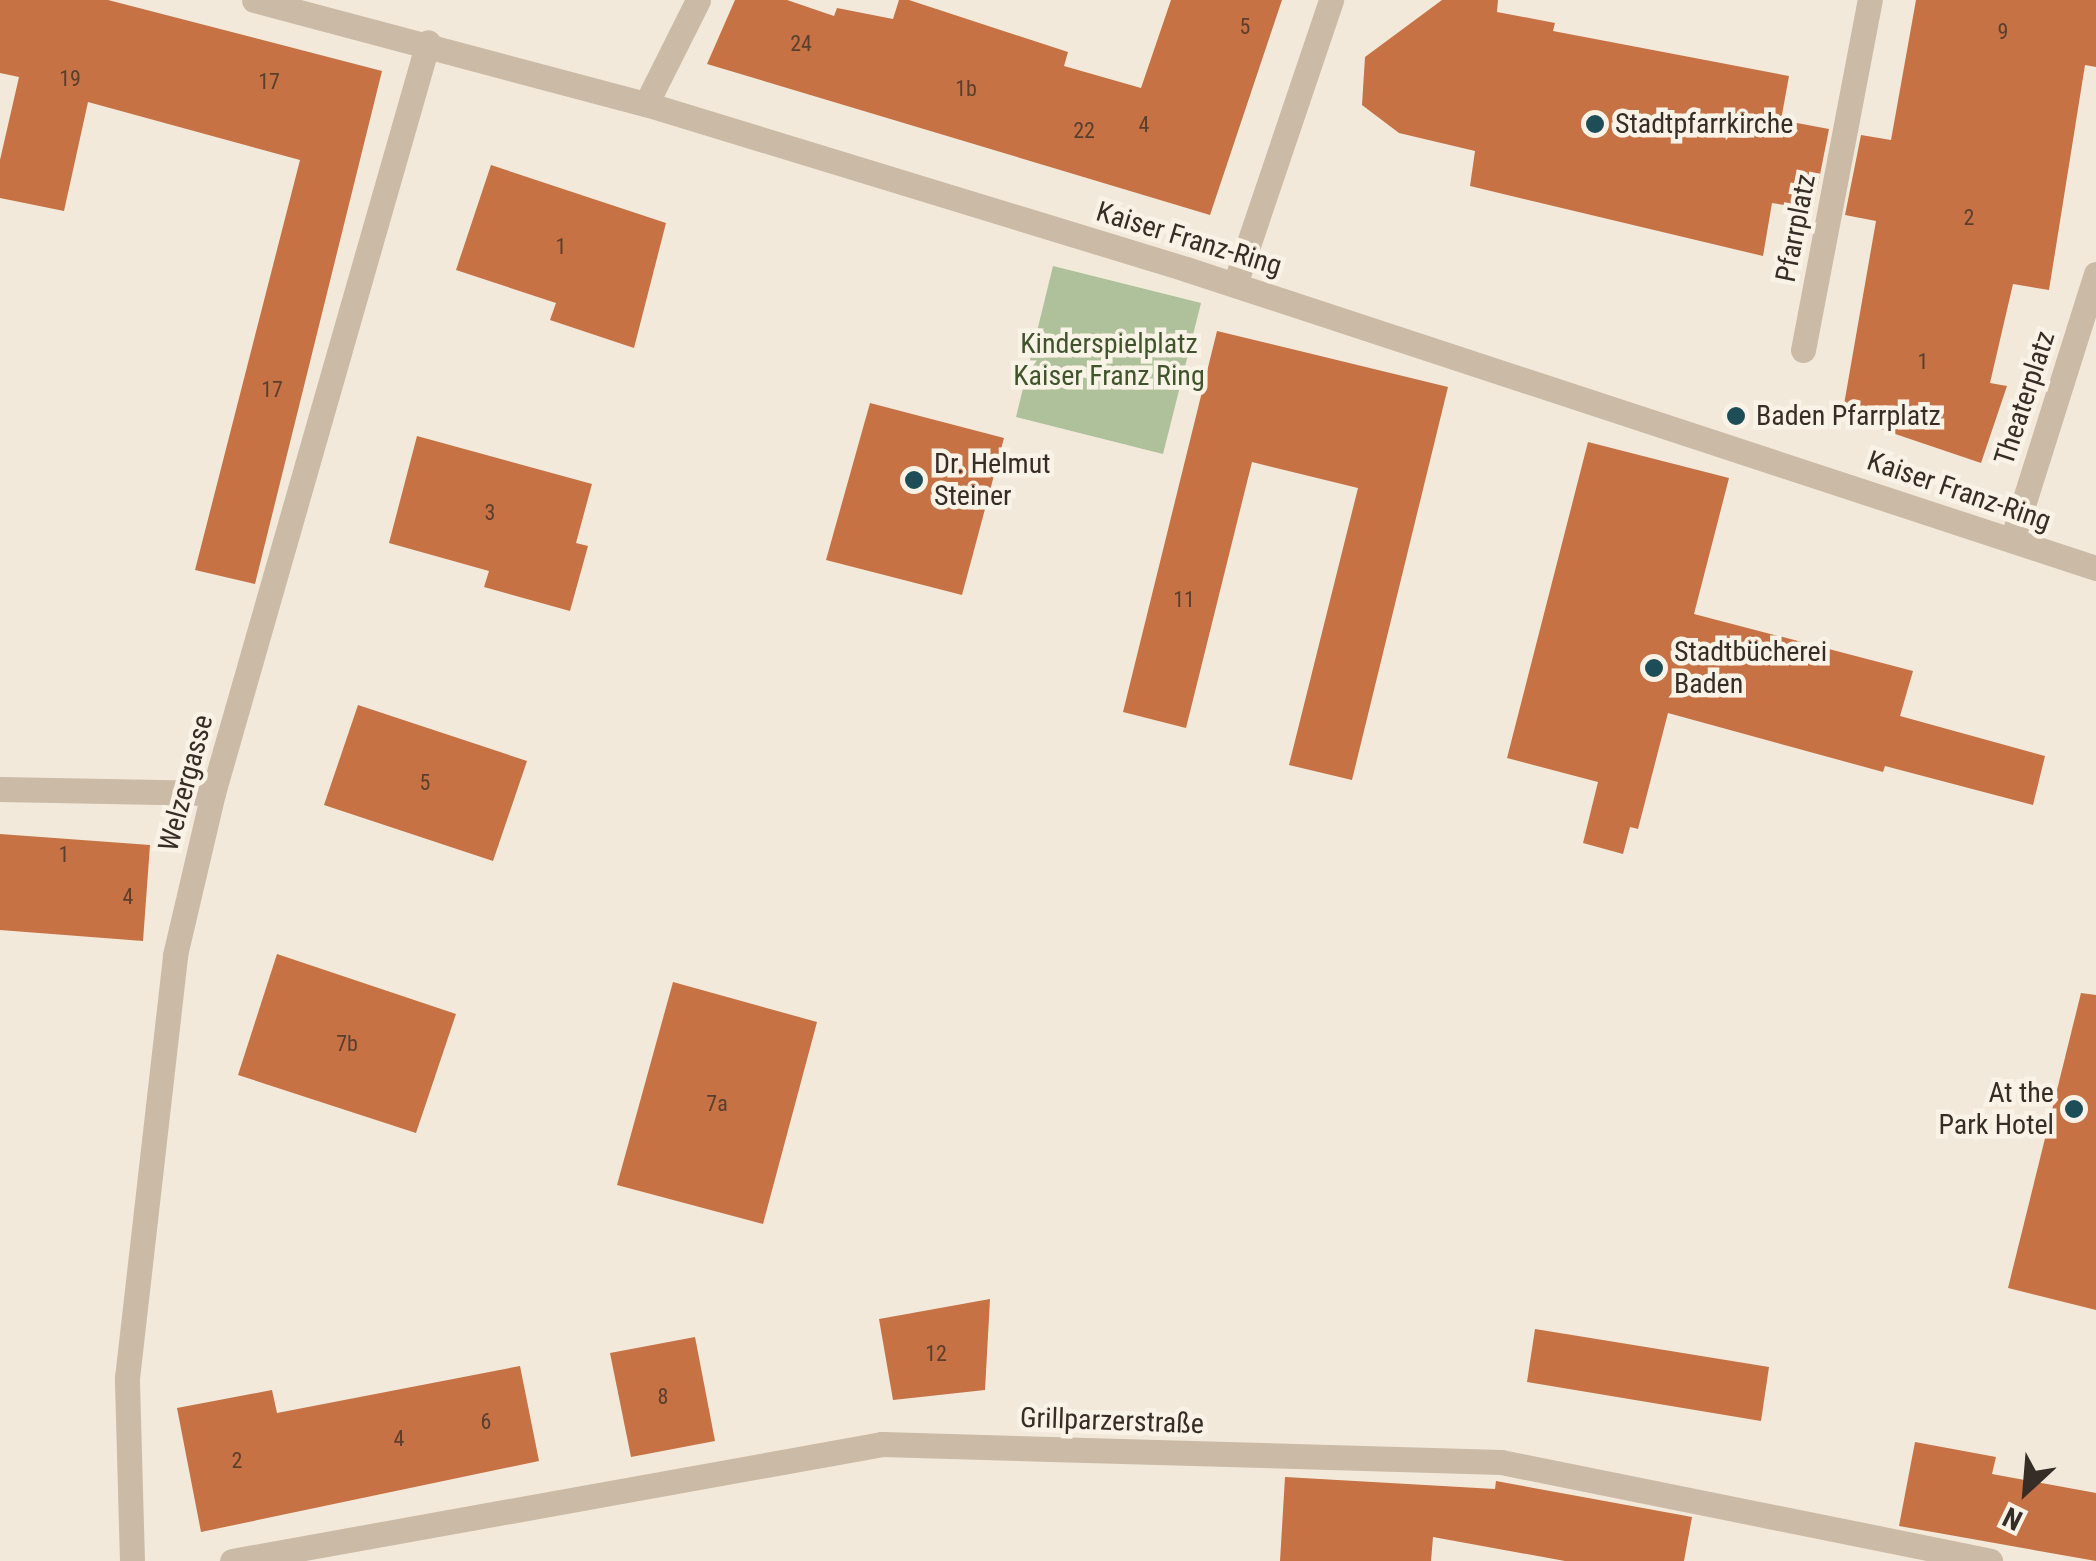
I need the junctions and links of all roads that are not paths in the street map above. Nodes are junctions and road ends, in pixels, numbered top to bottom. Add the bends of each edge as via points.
1 (254, 0) edge
2 (698, 0) edge
3 (1331, 0) edge
4 (1870, 0) edge
5 (428, 42) junction
6 (646, 104) junction
7 (2096, 274) edge
8 (1235, 284) junction
9 (1803, 350) dead end
10 (2012, 540) junction
11 (2096, 568) edge
12 (0, 789) edge
13 (212, 793) junction
14 (132, 1561) edge
15 (232, 1561) edge
16 (1990, 1561) edge

1 - 5 street, Kaiser Franz-Ring
2 - 6 street
3 - 8 street
4 - 9 street, Pfarrplatz
5 - 6 street, Kaiser Franz-Ring
5 - 13 street, Welzergasse
6 - 8 street, Kaiser Franz-Ring
7 - 10 street, Theaterplatz
8 - 10 street, Kaiser Franz-Ring
10 - 11 street, Kaiser Franz-Ring
12 - 13 street
13 - 14 street, Welzergasse via 176,955 127,1378
15 - 16 street, Grillparzerstraße via 882,1444 1502,1462

